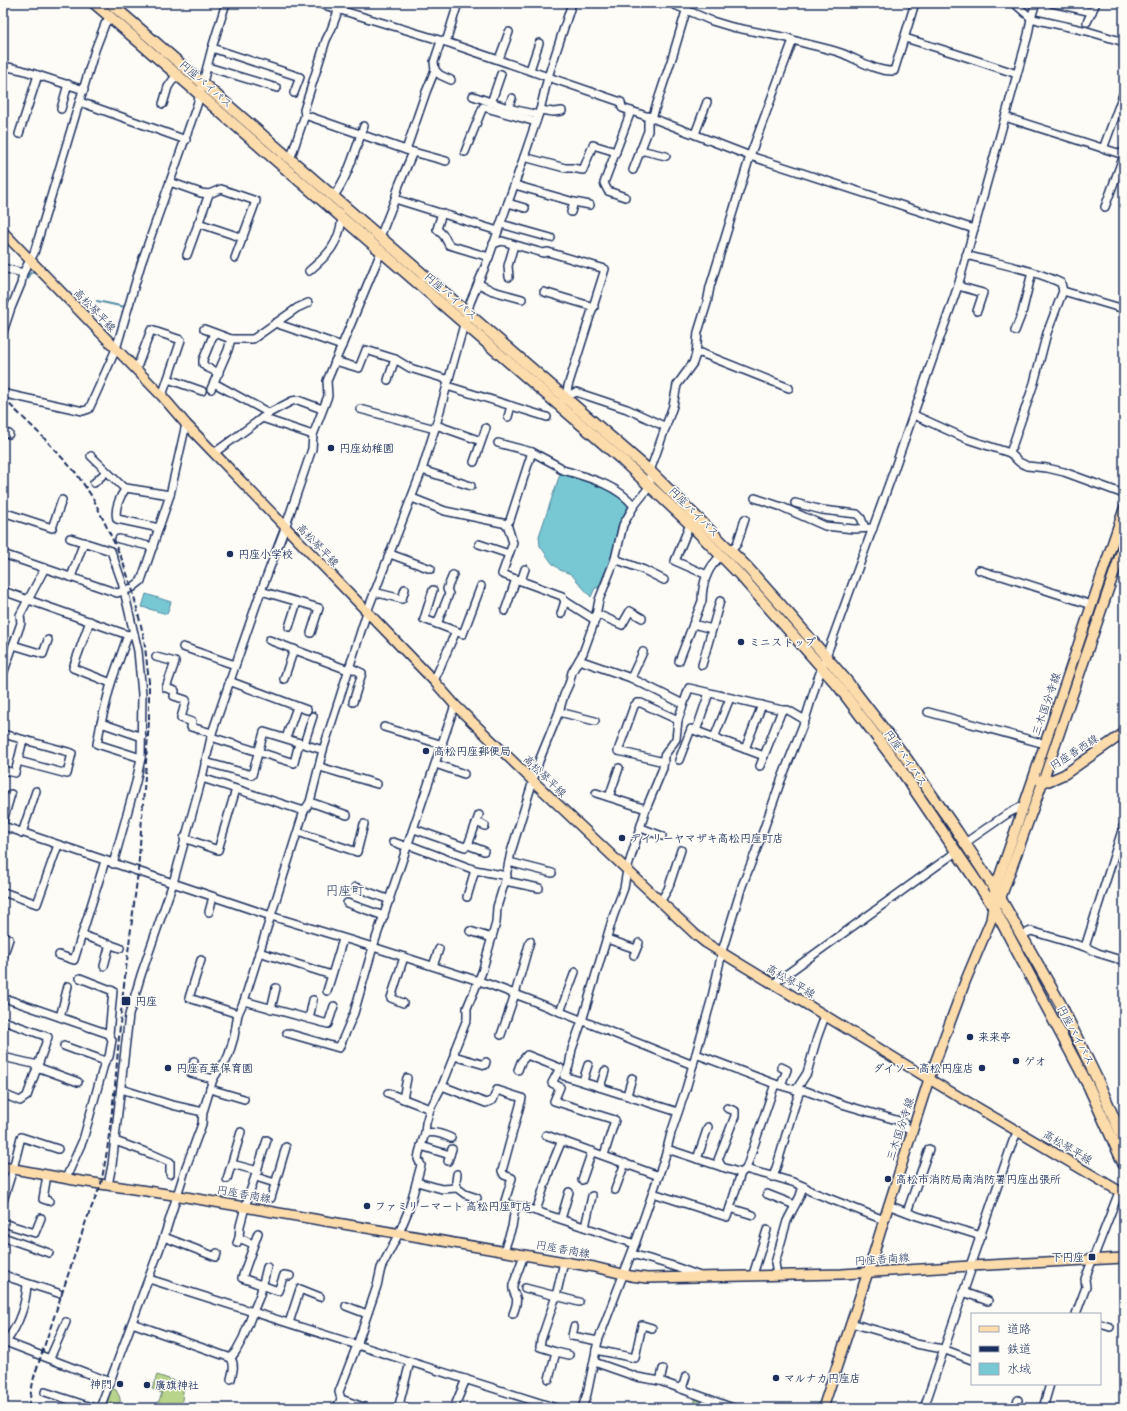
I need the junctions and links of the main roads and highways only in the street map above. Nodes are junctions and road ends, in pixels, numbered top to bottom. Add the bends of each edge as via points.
1 (94, 3) edge
2 (110, 3) edge
3 (110, 16) junction
4 (3, 232) edge
5 (562, 401) junction
6 (1124, 509) edge
7 (1124, 544) edge
8 (1124, 732) edge
9 (1033, 779) junction
10 (1043, 781) junction
11 (995, 890) junction
12 (997, 903) junction
13 (929, 1079) junction
14 (1124, 1141) edge
15 (1124, 1165) edge
16 (3, 1167) edge
17 (1122, 1193) edge
18 (1124, 1258) edge
19 (868, 1272) junction
20 (823, 1408) edge

1 - 3 highway, 円座バイパス
2 - 3 highway
2 - 5 highway, 円座バイパス via 468,312
3 - 5 highway, 円座バイパス via 464,323
4 - 13 main road, 高松琴平線 via 455,705 696,935
5 - 11 highway, 円座バイパス via 650,471 730,550 785,610 846,680 906,758
5 - 12 highway, 円座バイパス via 739,574 822,667 897,764 956,852
6 - 9 main road, 三木国分寺線
7 - 10 main road, 三木国分寺線
8 - 10 main road, 円座香西線 via 1065,774
9 - 10 main road, 円座香西線
9 - 11 main road, 三木国分寺線
10 - 12 main road, 三木国分寺線
11 - 12 highway, 円座バイパス
12 - 13 main road, 三木国分寺線
12 - 14 highway, 円座バイパス via 1022,935 1060,1003
12 - 15 highway, 円座バイパス via 1089,1087
13 - 17 main road, 高松琴平線
13 - 19 main road, 三木国分寺線
16 - 19 main road, 円座香南線 via 399,1233 647,1278
18 - 19 main road, 円座香南線
19 - 20 main road, 三木国分寺線

